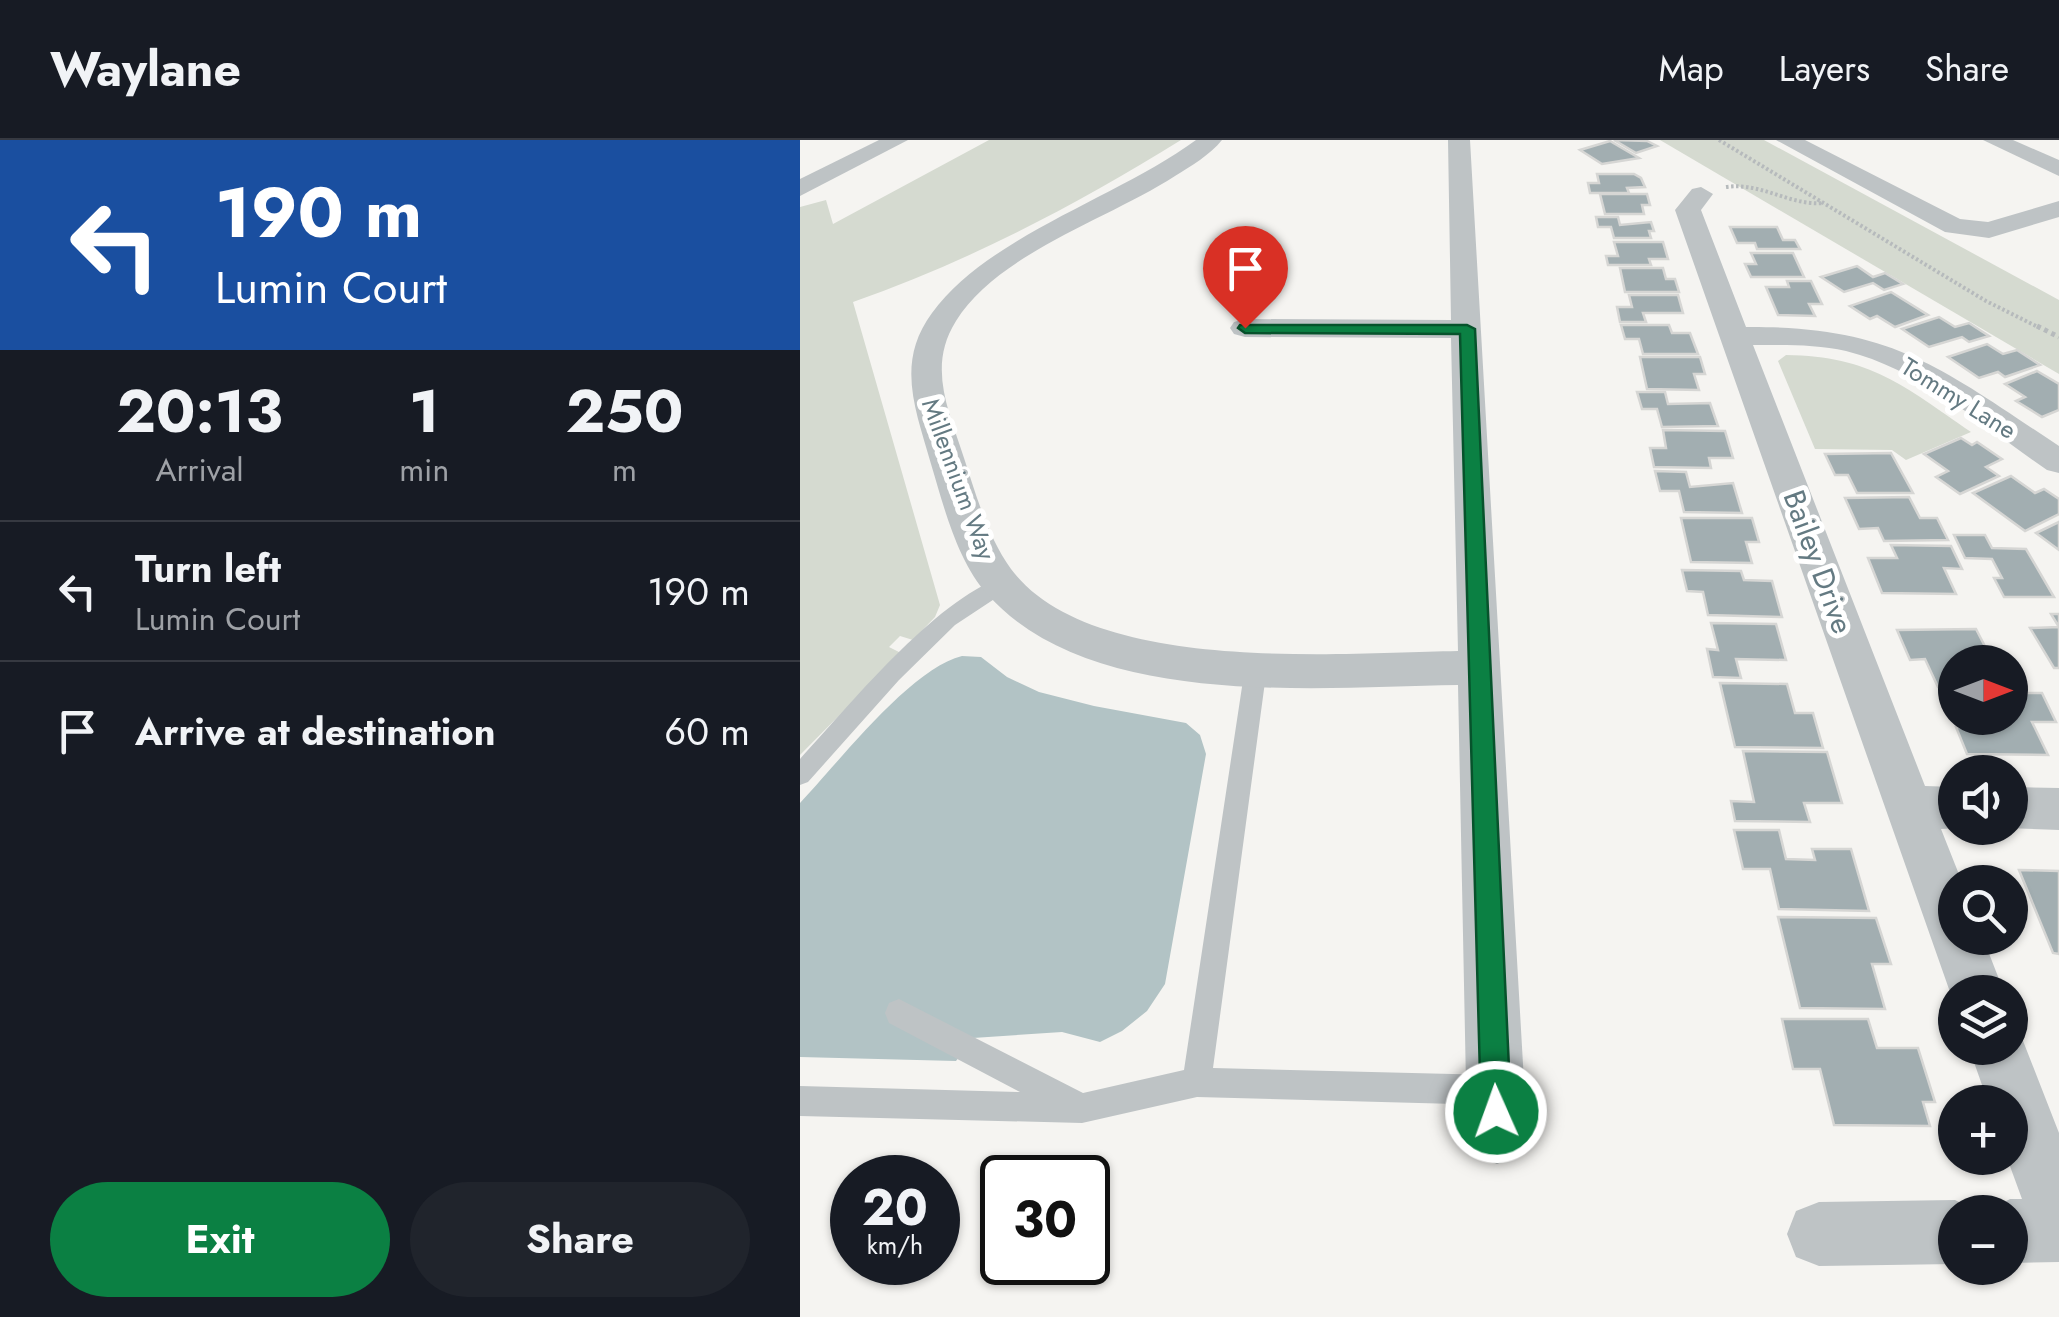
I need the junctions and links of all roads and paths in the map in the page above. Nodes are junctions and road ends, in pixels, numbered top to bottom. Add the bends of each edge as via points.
1 (897, 140) edge
2 (1211, 140) edge
3 (1459, 140) edge
4 (1720, 140) edge
5 (1787, 140) edge
6 (1994, 140) edge
7 (2059, 169) edge
8 (804, 185) edge
9 (1701, 194) joint
10 (1825, 202) junction
11 (2059, 209) edge
12 (1245, 328) dead end
13 (1467, 329) junction
14 (1734, 336) junction
15 (2059, 337) edge
16 (2059, 462) edge
17 (1001, 585) junction
18 (1256, 667) junction
19 (1479, 668) junction
20 (800, 775) edge
21 (1932, 808) edge
22 (2028, 808) edge
23 (2059, 809) edge
24 (1943, 865) edge
25 (899, 1013) dead end
26 (2004, 1065) edge
27 (1197, 1082) junction
28 (1495, 1090) junction
29 (800, 1101) edge
30 (1082, 1108) junction
31 (1497, 1134) dead end
32 (2059, 1214) edge
33 (2059, 1230) edge
34 (2028, 1231) edge
35 (1938, 1232) edge
36 (1820, 1234) dead end

1 - 8 street
2 - 17 street, Millennium Way via 988,273 941,322 928,346 928,398 981,551
3 - 13 street
4 - 10 path
5 - 11 street via 1954,226 1989,230
6 - 7 street
9 - 10 path via 1750,183 1805,204
9 - 14 street, Bailey Drive via 1688,210
10 - 15 path via 1986,301
12 - 13 street
13 - 19 street
14 - 16 street, Tommy Lane via 1819,338 1878,350
14 - 21 street, Bailey Drive
17 - 18 street, Millennium Way via 1029,615 1122,654
17 - 20 lane via 948,620
18 - 19 street, Millennium Way
18 - 27 lane
19 - 28 street
21 - 24 street, Bailey Drive
22 - 23 street
25 - 30 lane
26 - 32 street
27 - 28 lane
27 - 30 lane
28 - 31 street
29 - 30 lane
33 - 34 street
35 - 36 street

